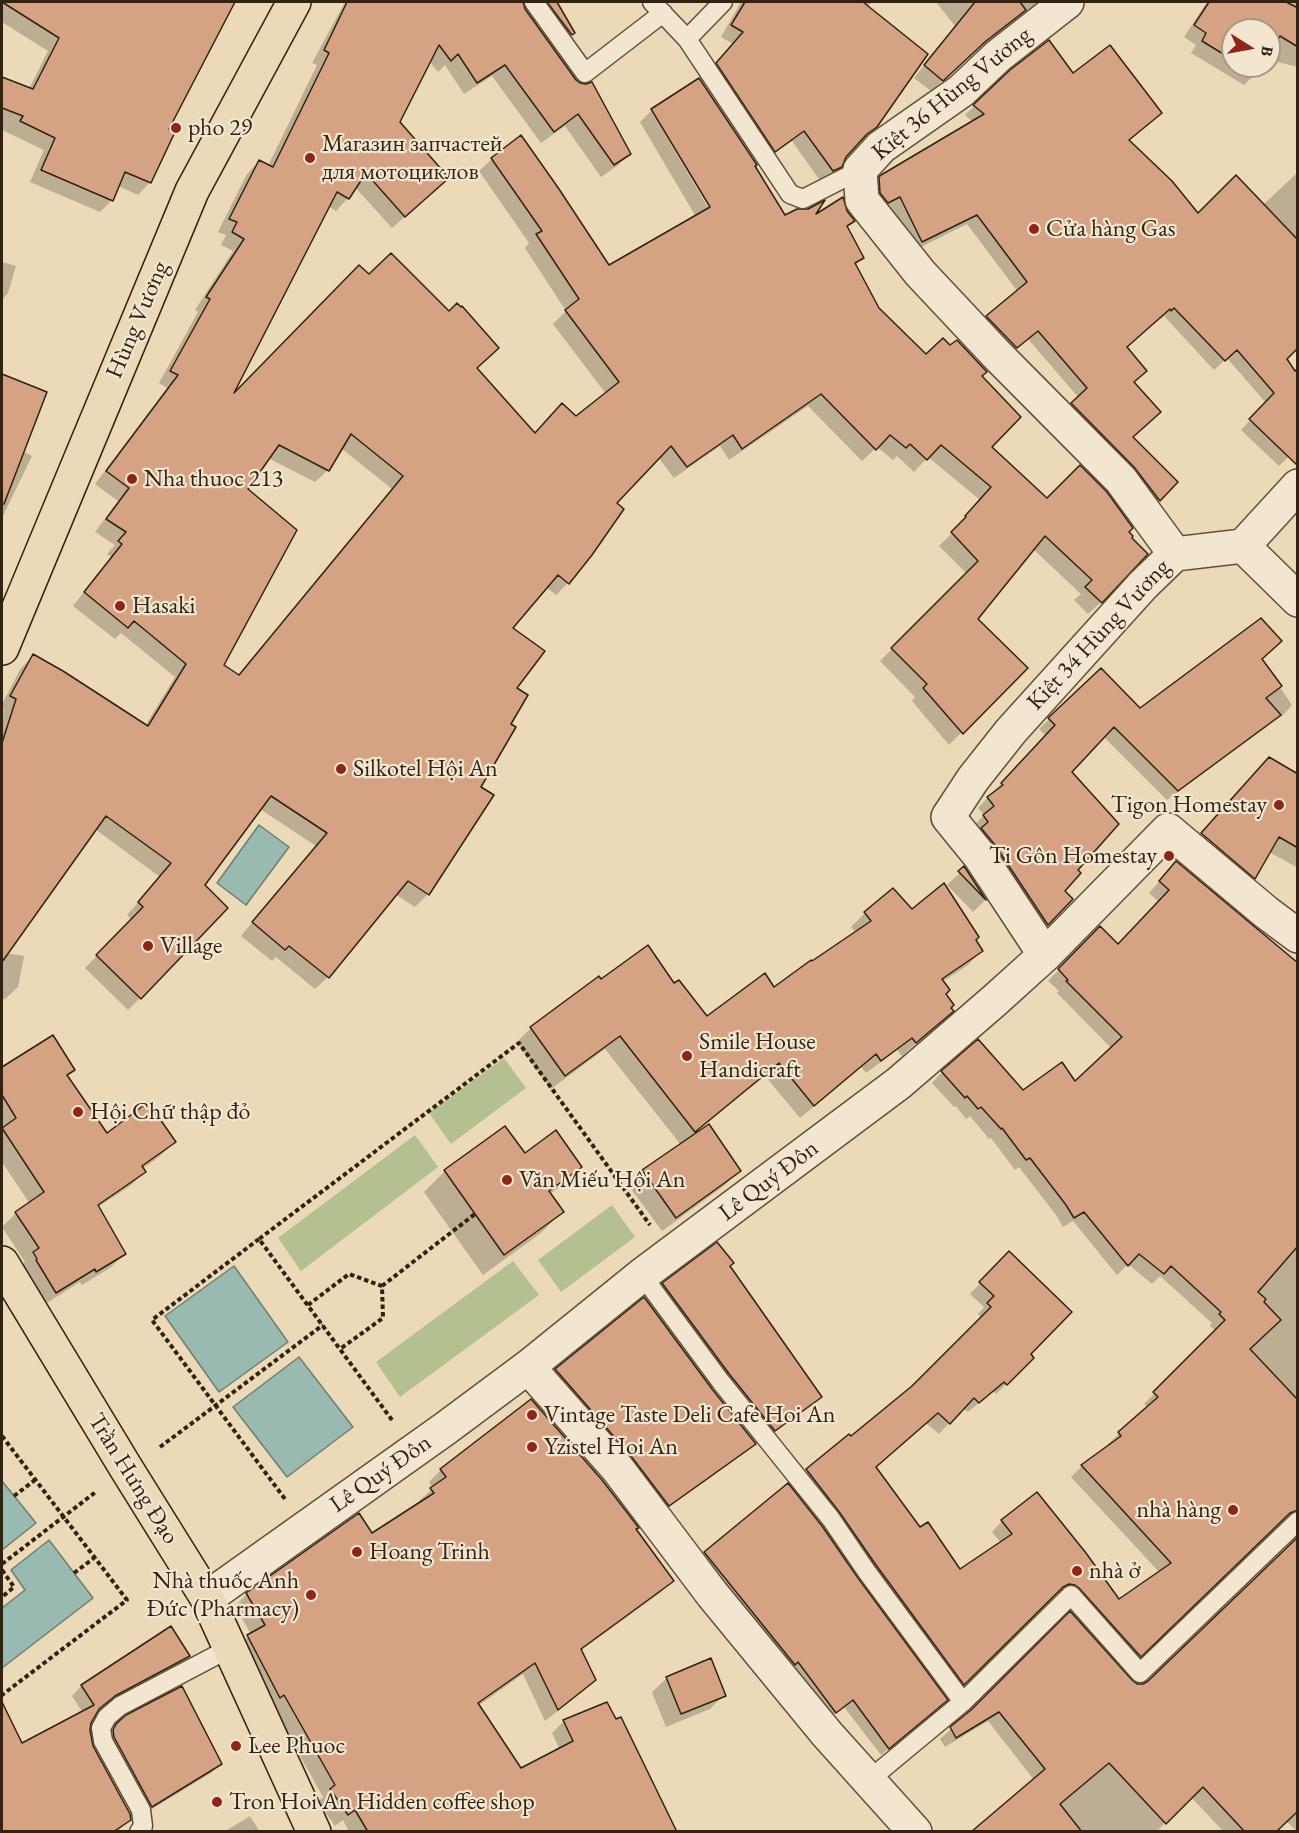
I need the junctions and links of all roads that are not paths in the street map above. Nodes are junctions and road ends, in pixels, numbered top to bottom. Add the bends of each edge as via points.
1 (294, 2) edge
2 (534, 2) edge
3 (723, 2) edge
4 (1067, 2) edge
5 (658, 7) edge
6 (687, 39) junction
7 (861, 185) junction
8 (1298, 486) edge
9 (1243, 546) junction
10 (1175, 554) junction
11 (1298, 600) edge
12 (2, 648) edge
13 (1298, 936) edge
14 (1045, 955) junction
15 (2, 1263) edge
16 (642, 1275) junction
17 (528, 1367) junction
18 (1298, 1521) edge
19 (207, 1598) junction
20 (230, 1648) junction
21 (963, 1702) junction
22 (869, 1780) junction
23 (139, 1832) edge
24 (314, 1832) edge
25 (915, 1832) edge

1 - 12 main road, Hùng Vương via 192,191
2 - 5 lane via 585,73
3 - 6 lane
4 - 7 street, Kiệt 36 Hùng Vương via 998,56 961,91 881,147
5 - 6 lane
6 - 7 lane via 790,194 803,199
7 - 10 street, Kiệt 34 Hùng Vương via 920,273 1121,480
8 - 9 street
9 - 10 street
9 - 11 street
10 - 14 street, Kiệt 34 Hùng Vương via 1011,731 948,817 979,855
13 - 14 street, Lê Quý Đôn via 1168,830
14 - 16 street, Lê Quý Đôn via 899,1083
15 - 19 main road, Trần Hưng Đạo
16 - 17 street, Lê Quý Đôn
16 - 21 lane via 831,1520
17 - 19 street, Lê Quý Đôn
17 - 22 street via 617,1468 712,1594
18 - 21 lane via 1140,1673 1071,1595
19 - 20 main road, Trần Hưng Đạo
20 - 23 lane via 120,1706 101,1728 103,1741 141,1810 143,1826
20 - 24 main road, Trần Hưng Đạo
21 - 22 lane
22 - 25 street

